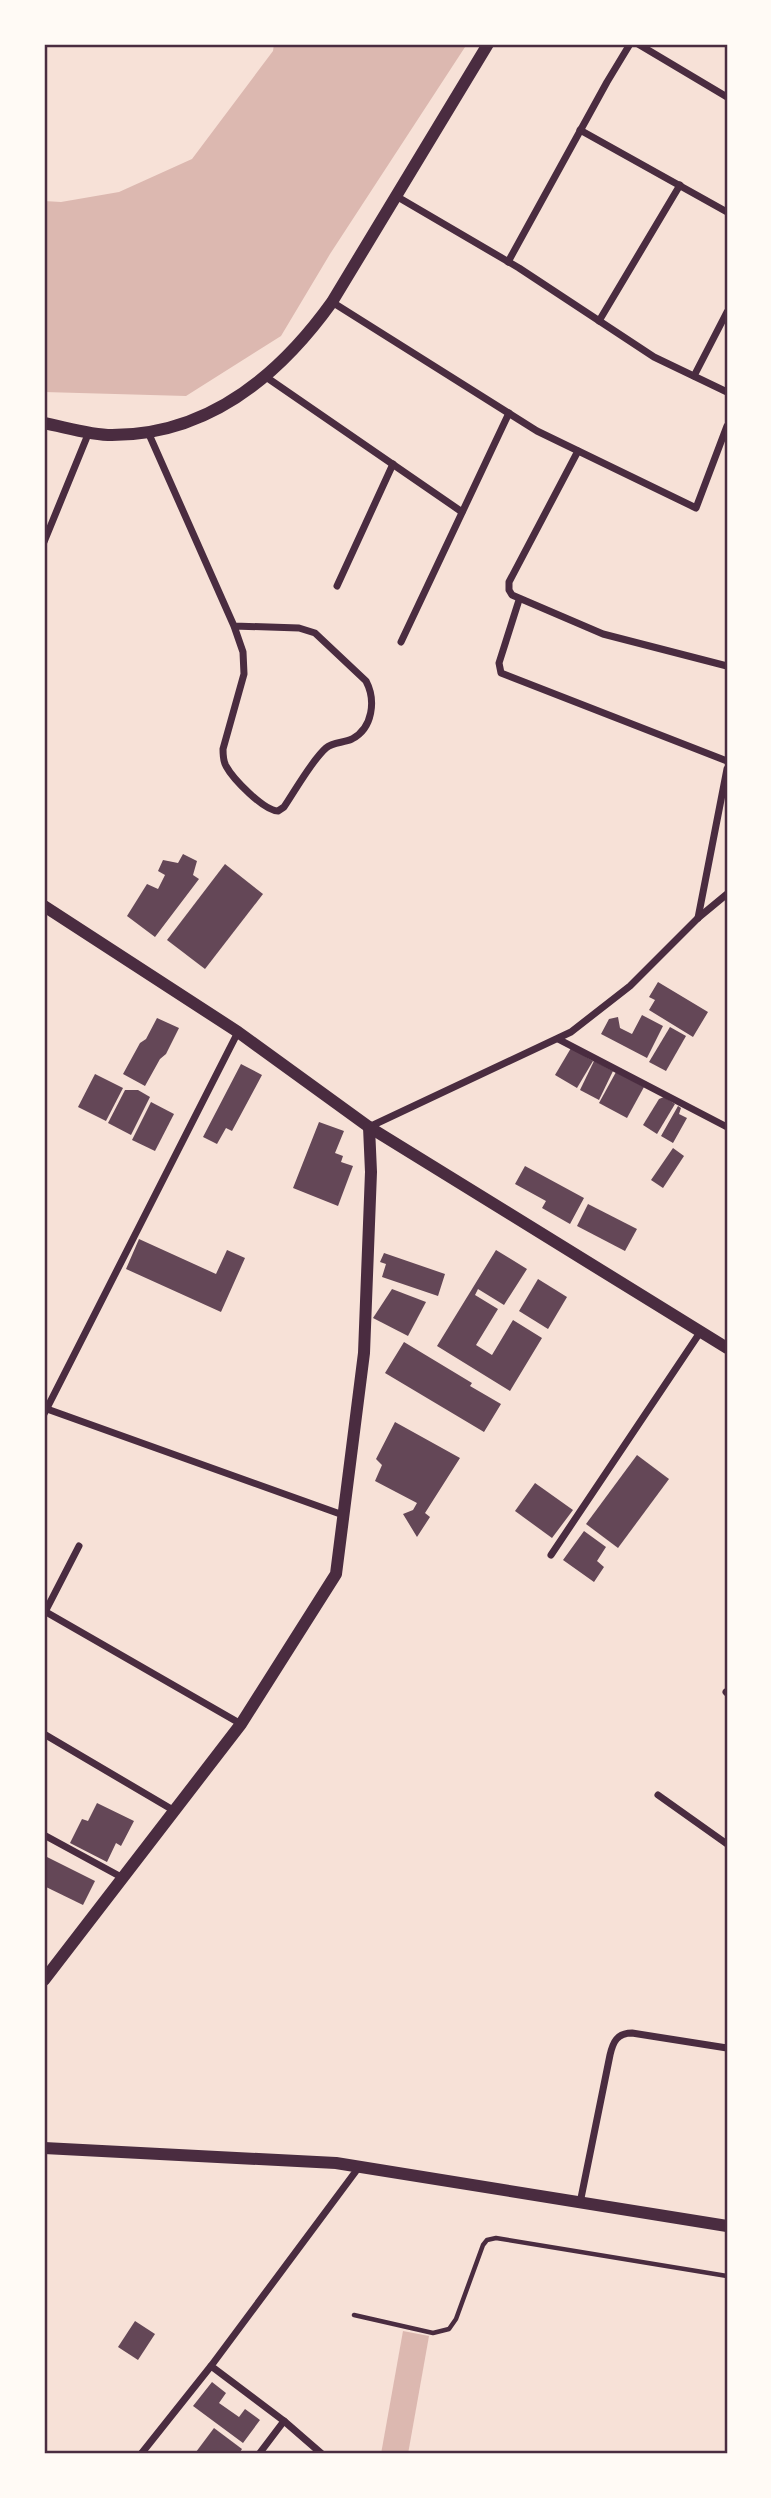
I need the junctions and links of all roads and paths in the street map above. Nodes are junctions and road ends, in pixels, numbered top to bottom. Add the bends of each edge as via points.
1 (488, 44) edge
2 (630, 44) edge
3 (638, 44) edge
4 (727, 97) edge
5 (580, 130) junction
6 (680, 185) junction
7 (396, 196) junction
8 (727, 212) edge
9 (508, 262) junction
10 (332, 302) junction
11 (727, 312) edge
12 (600, 321) junction
13 (694, 376) junction
14 (266, 377) junction
15 (727, 392) edge
16 (509, 413) junction
17 (44, 423) edge
18 (727, 426) edge
19 (90, 431) junction
20 (148, 432) junction
21 (578, 451) junction
22 (393, 464) junction
23 (462, 512) junction
24 (44, 541) edge
25 (337, 586) dead end
26 (519, 600) junction
27 (234, 626) junction
28 (401, 642) dead end
29 (727, 666) edge
30 (727, 761) edge
31 (727, 769) edge
32 (727, 894) edge
33 (44, 906) edge
34 (698, 918) junction
35 (238, 1032) junction
36 (558, 1039) junction
37 (369, 1127) junction
38 (727, 1127) edge
39 (701, 1331) junction
40 (727, 1348) edge
41 (45, 1411) edge
42 (343, 1515) junction
43 (79, 1546) dead end
44 (551, 1555) dead end
45 (45, 1614) edge
46 (241, 1724) junction
47 (44, 1734) edge
48 (658, 1795) dead end
49 (173, 1810) junction
50 (44, 1835) edge
51 (727, 1844) edge
52 (123, 1879) junction
53 (44, 1980) edge
54 (727, 2048) edge
55 (44, 2148) edge
56 (359, 2166) junction
57 (580, 2203) junction
58 (727, 2225) edge
59 (727, 2276) edge
60 (354, 2315) dead end
61 (211, 2366) junction
62 (284, 2421) junction
63 (141, 2454) edge
64 (259, 2454) edge
65 (322, 2454) edge

1 - 7 street
2 - 5 street
3 - 4 street
5 - 6 street
5 - 9 street
6 - 8 street
6 - 12 street
7 - 9 street
7 - 10 street
9 - 12 street
10 - 14 street
10 - 16 street
11 - 13 street
12 - 13 street via 654,357
13 - 15 street
14 - 20 street via 208,414
14 - 22 street
16 - 21 street
16 - 23 street
17 - 19 street
18 - 21 street via 696,508
19 - 20 street via 110,435
19 - 24 street
20 - 27 street
21 - 26 street via 509,582 509,590
22 - 23 street
22 - 25 street
23 - 28 street
26 - 29 street via 603,634
26 - 30 street via 499,663 506,677
27 - 27 street via 245,663 223,760 265,807 278,811 326,748 360,733 368,722 371,690 315,634 299,628
31 - 34 street
32 - 34 street
33 - 35 street
34 - 36 street via 630,986
35 - 37 street
35 - 41 street
36 - 37 street
36 - 38 street
37 - 39 street
37 - 42 street via 364,1353
39 - 40 street
39 - 44 street
41 - 42 street
42 - 46 street via 336,1574
43 - 45 street
45 - 46 street
46 - 49 street
47 - 49 street
48 - 51 street
49 - 52 street
50 - 52 street
52 - 53 street
54 - 57 street via 632,2033 618,2037 610,2055
55 - 56 street
56 - 57 street
56 - 61 street
57 - 58 street
59 - 60 lane via 496,2238 482,2245 449,2329 433,2333
61 - 62 street
61 - 63 street
62 - 64 street
62 - 65 street

